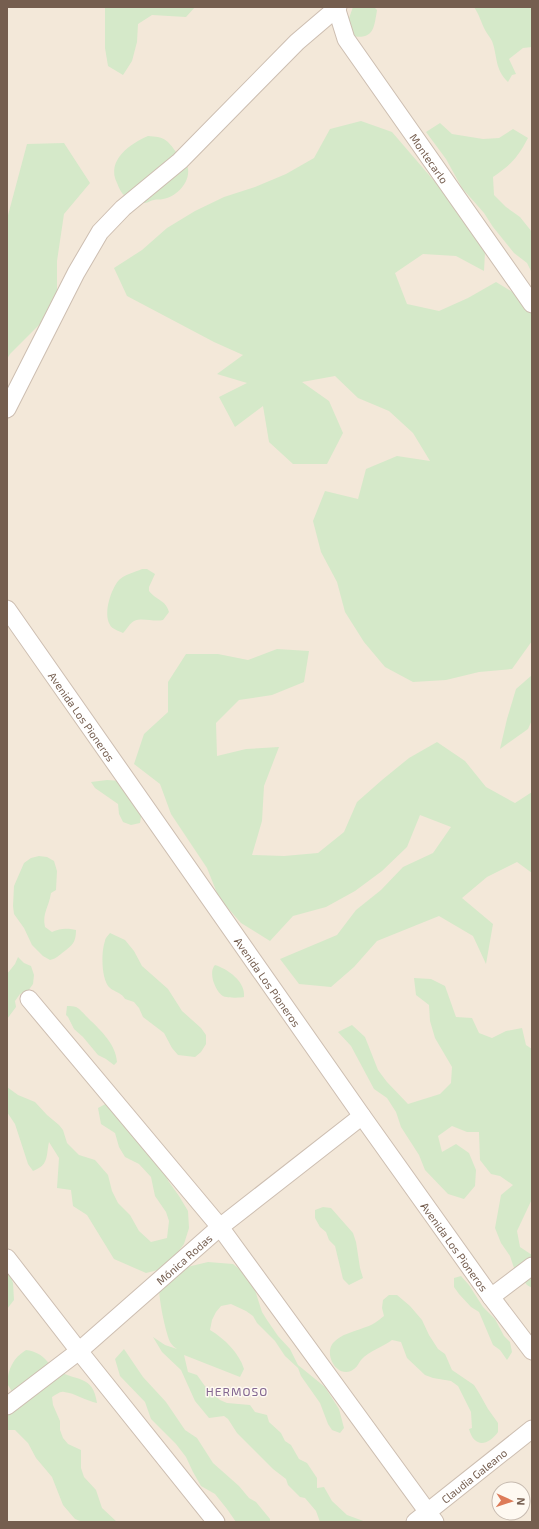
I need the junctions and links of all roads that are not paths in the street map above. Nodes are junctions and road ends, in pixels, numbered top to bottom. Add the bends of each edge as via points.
1 (337, 7) edge
2 (532, 304) edge
3 (7, 409) edge
4 (7, 609) edge
5 (29, 999) dead end
6 (362, 1116) junction
7 (220, 1227) junction
8 (7, 1258) edge
9 (532, 1266) edge
10 (491, 1297) junction
11 (79, 1351) junction
12 (532, 1351) edge
13 (7, 1406) edge
14 (532, 1429) edge
15 (426, 1519) edge
16 (216, 1522) edge

1 - 2 street, Montecarlo via 346,39
1 - 3 street via 297,42 180,161 123,208 100,232 76,273
4 - 6 street, Avenida Los Pioneros
5 - 7 street
6 - 7 street, Mónica Rodas
6 - 10 street, Avenida Los Pioneros
7 - 11 street, Mónica Rodas
7 - 15 street
8 - 11 street
9 - 10 street
10 - 12 street, Avenida Los Pioneros
11 - 13 street, Mónica Rodas
11 - 16 street
14 - 15 street, Claudia Galeano

